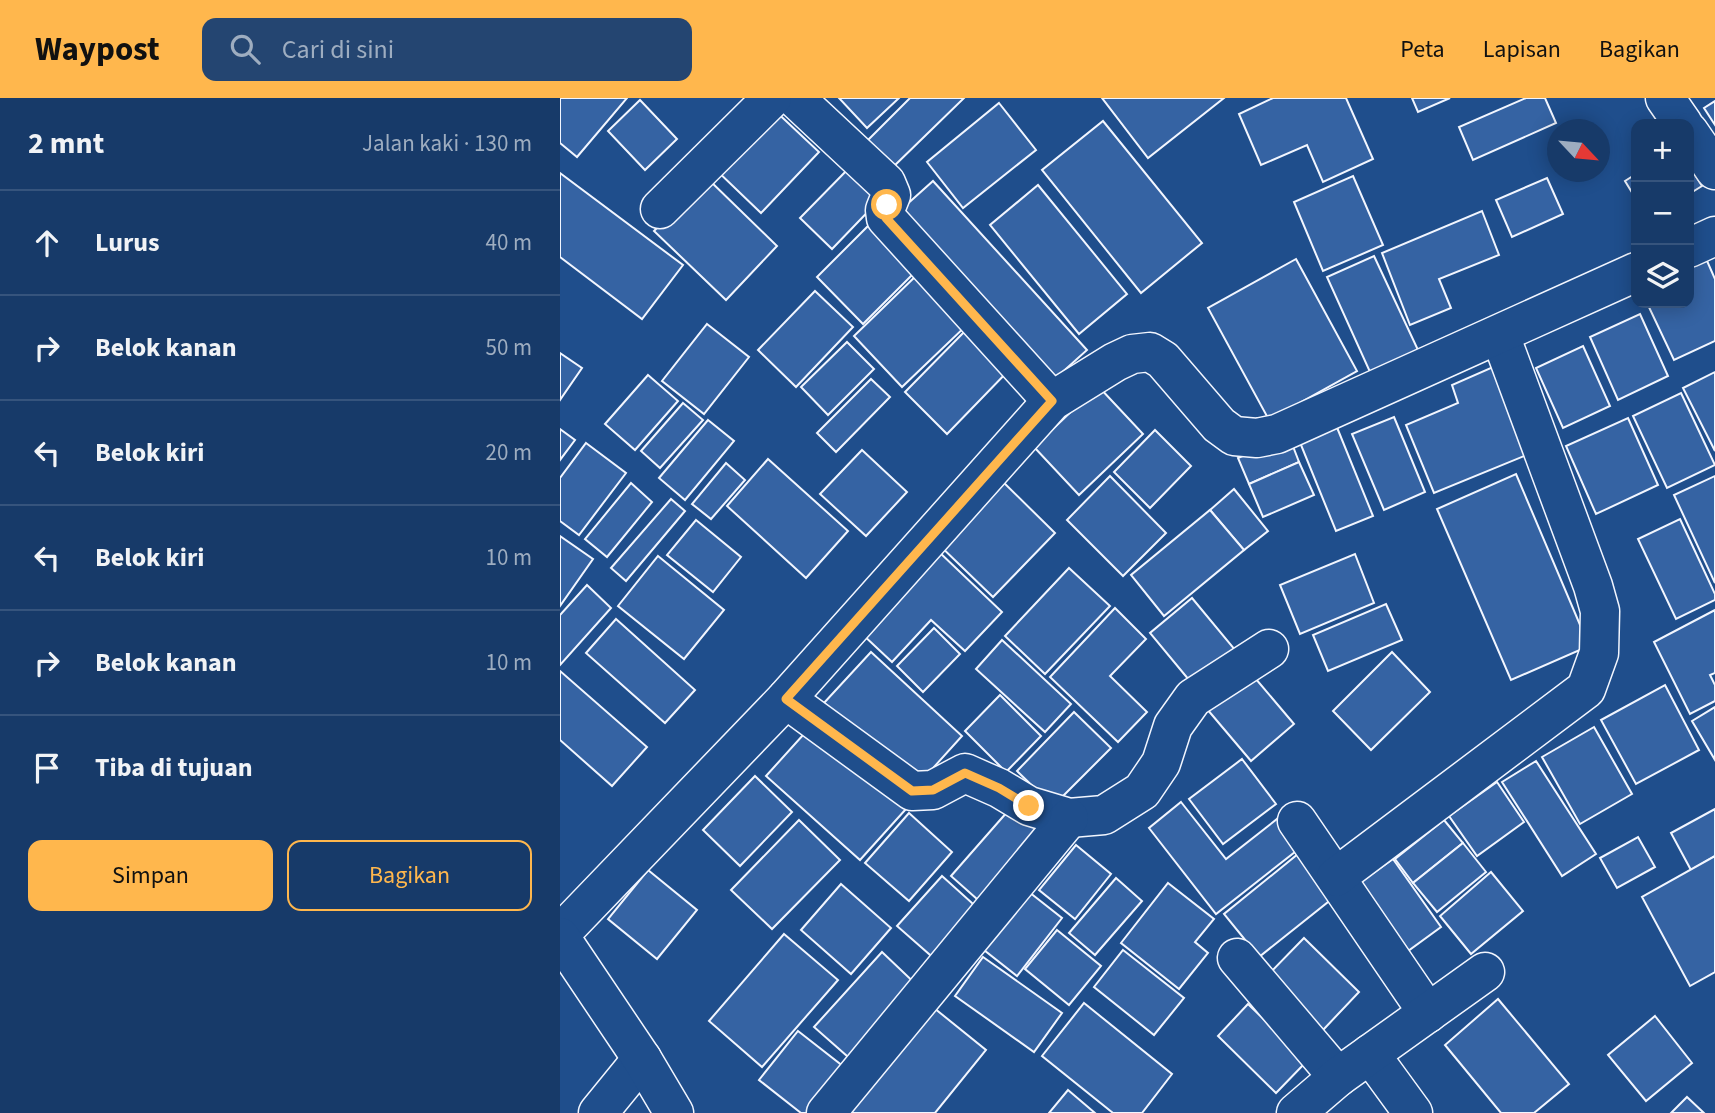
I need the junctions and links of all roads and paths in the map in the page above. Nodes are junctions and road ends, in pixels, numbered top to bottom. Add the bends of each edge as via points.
1 (795, 98) edge
2 (1665, 98) edge
3 (749, 106) edge
4 (1680, 119) edge
5 (1694, 139) edge
6 (1715, 170) edge
7 (660, 209) dead end
8 (1715, 236) edge
9 (1694, 246) edge
10 (1631, 274) edge
11 (1500, 335) junction
12 (1052, 401) junction
13 (1269, 649) dead end
14 (786, 699) junction
15 (1069, 818) junction
16 (1297, 821) dead end
17 (1336, 877) junction
18 (560, 935) edge
19 (1237, 958) dead end
20 (1485, 972) dead end
21 (1428, 1013) junction
22 (1370, 1054) junction
23 (642, 1059) junction
24 (1338, 1077) junction
25 (598, 1113) edge
26 (674, 1113) edge
27 (826, 1113) edge
28 (1296, 1113) edge
29 (1413, 1113) edge

1 - 12 street via 886,183 891,195 886,218
2 - 4 street
3 - 7 street
5 - 6 street
8 - 9 street
10 - 11 street
11 - 12 street via 1277,434 1256,438 1234,436 1219,425 1163,360 1150,352 1115,362
11 - 17 street via 1593,586 1600,611 1599,653 1586,690
12 - 14 street
13 - 15 street via 1194,698 1172,726 1161,763 1142,791 1104,815
14 - 15 street via 912,791 933,790 965,773 1029,806
14 - 18 street
15 - 27 street
16 - 17 street
17 - 21 street
18 - 23 street
19 - 24 street
20 - 21 street
21 - 22 street
22 - 24 street
22 - 29 street
23 - 25 street
23 - 26 street
24 - 28 street

